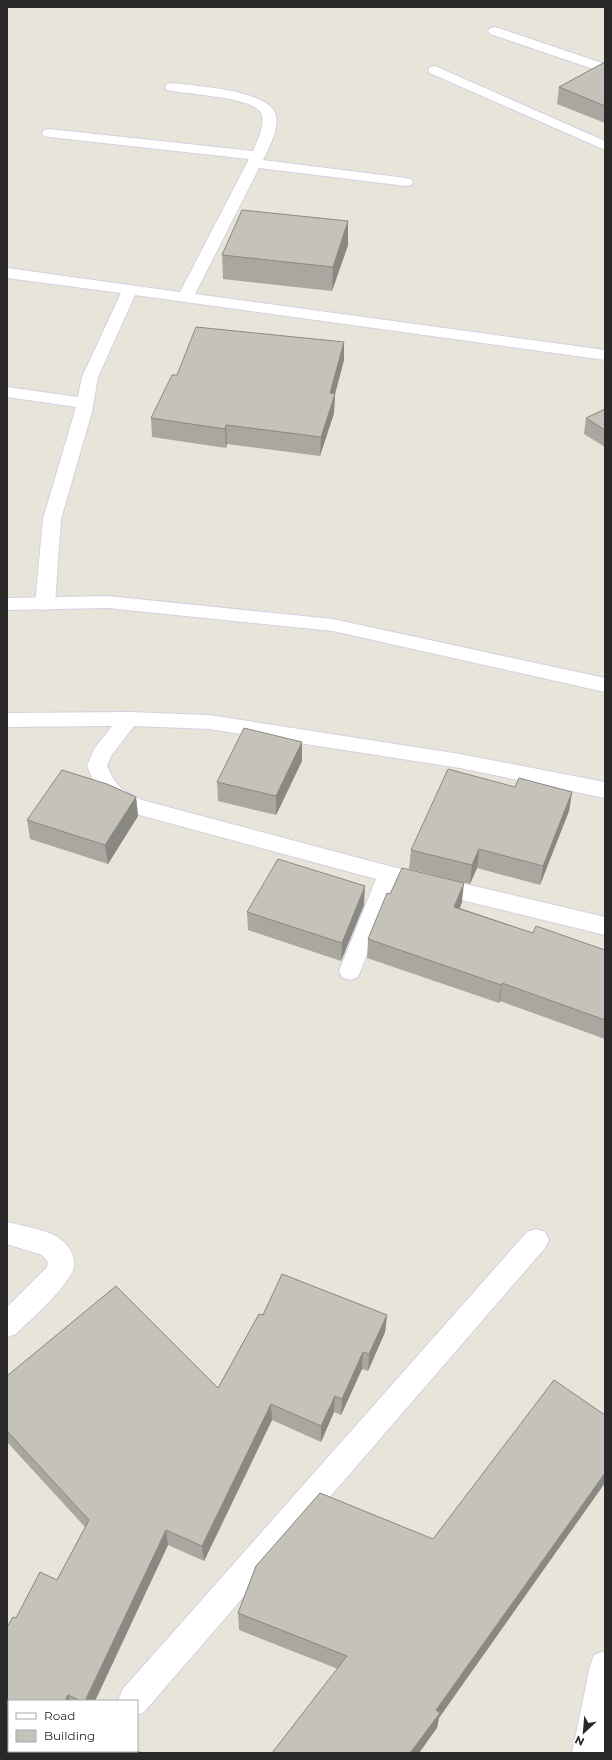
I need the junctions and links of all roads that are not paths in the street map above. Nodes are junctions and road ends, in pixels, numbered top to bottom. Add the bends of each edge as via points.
1 (495, 31) dead end
2 (605, 69) edge
3 (435, 70) dead end
4 (172, 87) dead end
5 (49, 132) dead end
6 (605, 146) edge
7 (255, 160) junction
8 (406, 182) dead end
9 (7, 273) edge
10 (130, 290) junction
11 (186, 296) junction
12 (605, 354) edge
13 (7, 392) edge
14 (85, 403) junction
15 (7, 604) edge
16 (45, 604) junction
17 (605, 684) edge
18 (7, 720) edge
19 (129, 720) junction
20 (605, 790) edge
21 (389, 874) junction
22 (605, 926) edge
23 (350, 970) dead end
24 (7, 1233) edge
25 (536, 1240) dead end
26 (7, 1325) edge
27 (605, 1666) edge
28 (134, 1700) edge
29 (588, 1753) edge

1 - 2 street
3 - 6 street
4 - 7 street via 239,98 264,107 269,113 270,120
5 - 7 street
7 - 8 street
7 - 11 street
9 - 10 street
10 - 11 street
10 - 14 street via 90,377
11 - 12 street
13 - 14 street
14 - 16 street via 52,520
15 - 16 street
16 - 17 street via 108,602 333,625
18 - 19 street
19 - 20 street via 187,720 259,729 460,761
19 - 21 street via 101,754 97,766 106,790 119,799 136,806
21 - 22 street
21 - 23 street
24 - 26 street via 50,1246 61,1258 61,1267
25 - 28 street
27 - 29 street

